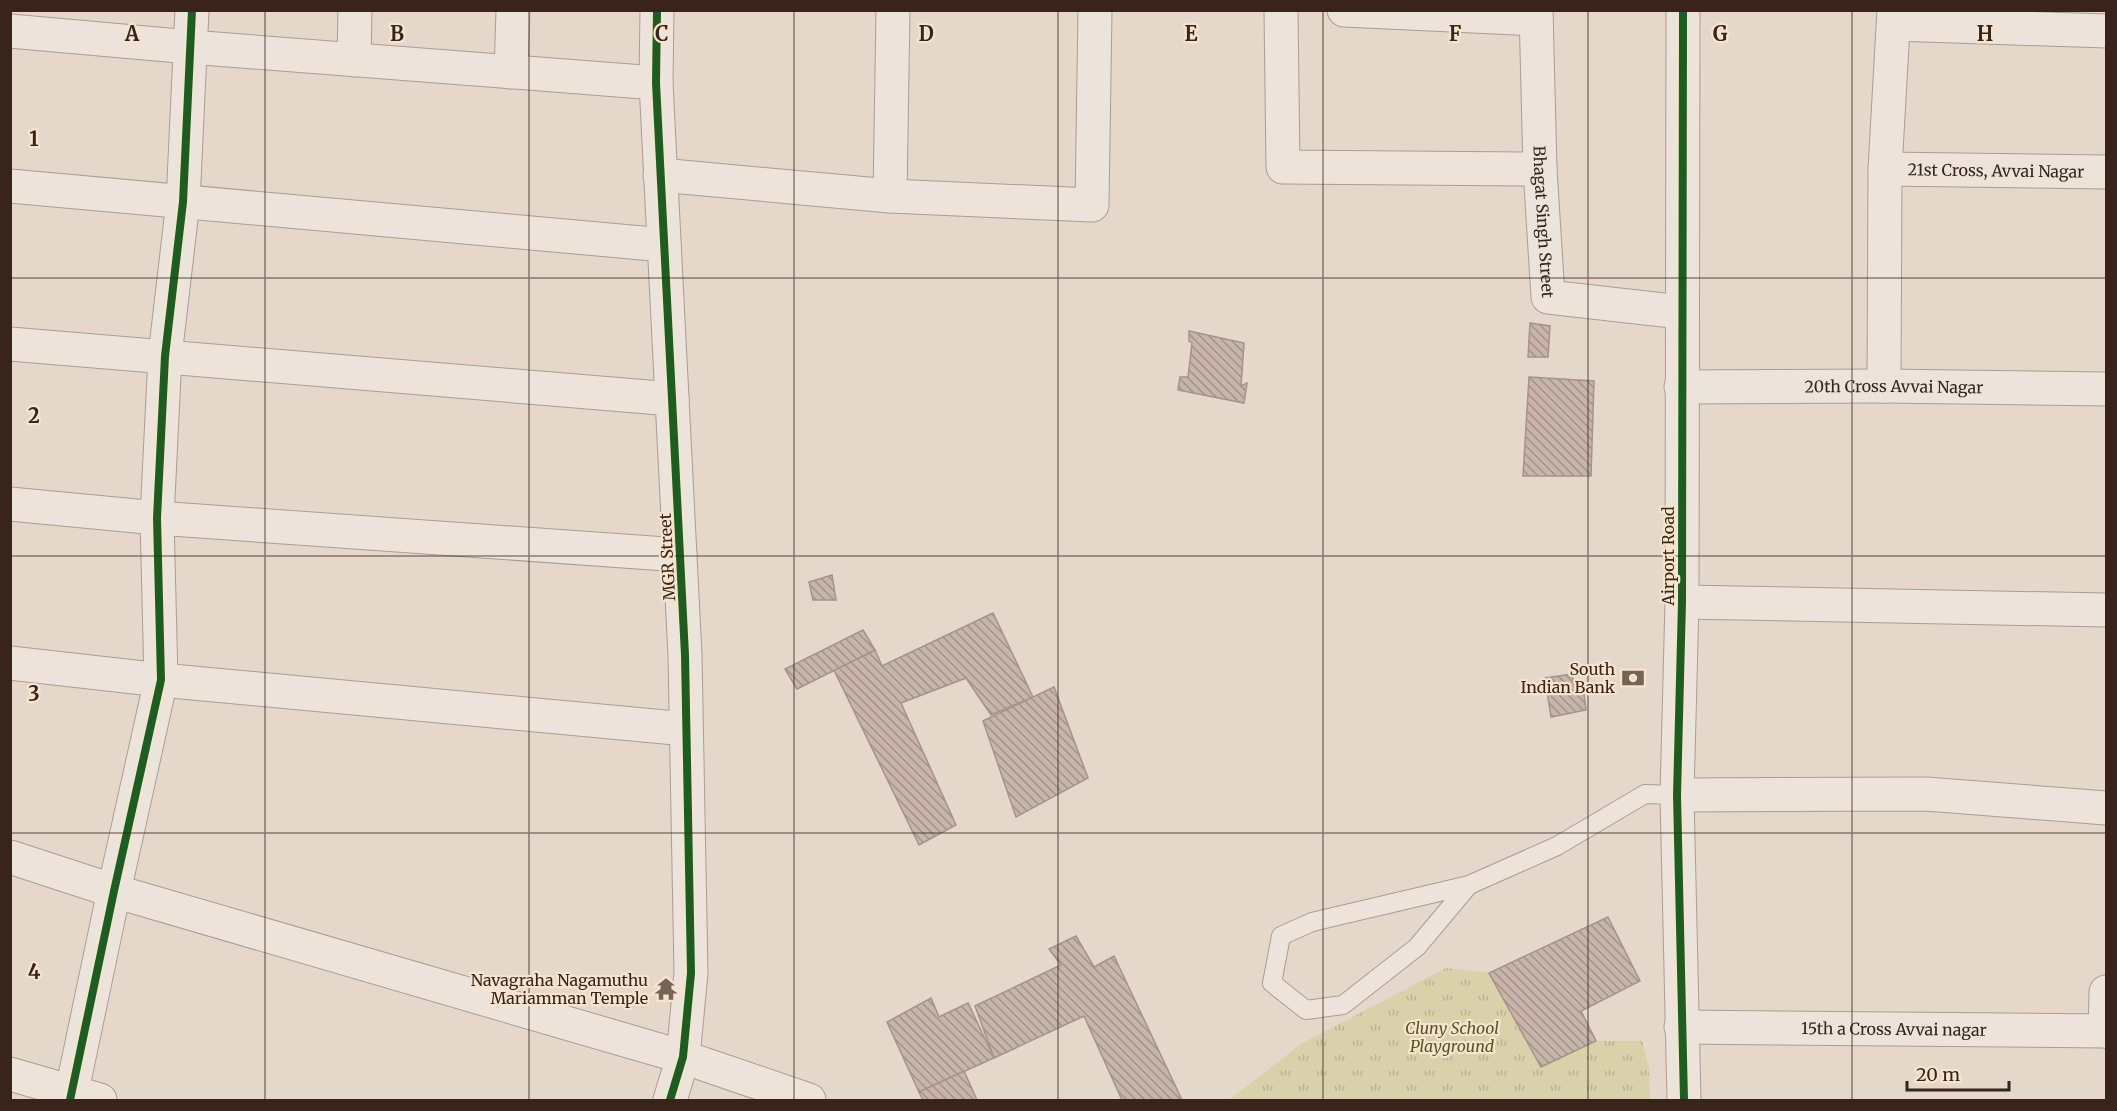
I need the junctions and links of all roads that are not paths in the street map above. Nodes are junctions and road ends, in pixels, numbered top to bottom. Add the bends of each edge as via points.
1 (192, 10) edge
2 (355, 10) edge
3 (513, 10) edge
4 (657, 10) edge
5 (893, 10) edge
6 (1095, 10) edge
7 (1281, 10) edge
8 (1344, 10) edge
9 (1683, 10) edge
10 (1536, 15) edge
11 (1894, 17) edge
12 (10, 31) edge
13 (2106, 31) edge
14 (190, 47) junction
15 (354, 60) junction
16 (511, 72) junction
17 (656, 83) junction
18 (1540, 169) junction
19 (1886, 169) junction
20 (2106, 172) edge
21 (660, 175) junction
22 (10, 186) edge
23 (890, 196) junction
24 (183, 202) junction
25 (664, 245) junction
26 (1681, 312) junction
27 (10, 344) edge
28 (165, 356) junction
29 (1884, 386) junction
30 (1681, 387) junction
31 (2106, 389) edge
32 (672, 399) junction
33 (10, 504) edge
34 (157, 518) junction
35 (680, 555) junction
36 (1682, 602) junction
37 (2106, 610) edge
38 (10, 663) edge
39 (162, 680) junction
40 (687, 729) junction
41 (1677, 795) junction
42 (2106, 808) edge
43 (10, 857) edge
44 (1469, 885) junction
45 (114, 891) junction
46 (2106, 992) edge
47 (1681, 1027) junction
48 (2106, 1031) edge
49 (683, 1057) junction
50 (10, 1074) edge
51 (81, 1098) edge
52 (670, 1101) edge
53 (809, 1101) edge
54 (1683, 1101) edge

1 - 14 street
2 - 15 street
3 - 16 street
4 - 17 street, MGR Street
5 - 23 street
6 - 23 street via 1092,206
7 - 18 street via 1283,167
8 - 10 street
9 - 26 street, Airport Road
10 - 18 street, Bhagat Singh Street
11 - 13 street
11 - 19 street
12 - 14 street
14 - 15 street
14 - 24 street
15 - 16 street
16 - 17 street
17 - 21 street, MGR Street
18 - 26 street, Bhagat Singh Street via 1548,297
19 - 20 street, 21st Cross, Avvai Nagar
19 - 29 street
21 - 23 street
21 - 25 street, MGR Street
22 - 24 street
24 - 25 street
24 - 28 street
25 - 32 street, MGR Street
26 - 30 street, Airport Road
27 - 28 street
28 - 32 street
28 - 34 street
29 - 30 street, 20th Cross Avvai Nagar
29 - 31 street, 20th Cross Avvai Nagar
30 - 36 street, Airport Road
32 - 35 street, MGR Street
33 - 34 street
34 - 35 street
34 - 39 street
35 - 40 street, MGR Street
36 - 37 street
36 - 41 street, Airport Road
38 - 39 street
39 - 40 street
39 - 45 street
40 - 49 street, MGR Street via 691,973
41 - 42 street via 1926,794
41 - 44 lane via 1645,794 1557,846
41 - 47 street, Airport Road
43 - 45 street
44 - 44 lane via 1312,922 1281,936 1272,983 1306,1010 1343,1005 1417,947
45 - 49 street
45 - 51 street
46 - 48 street
47 - 48 street, 15th a Cross Avvai nagar
47 - 54 street, Airport Road
49 - 52 street, MGR Street
49 - 53 street
50 - 51 street

